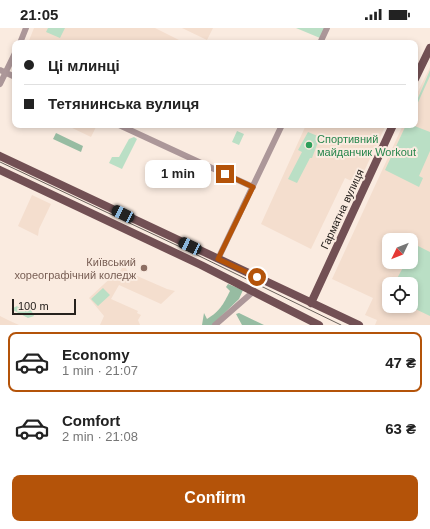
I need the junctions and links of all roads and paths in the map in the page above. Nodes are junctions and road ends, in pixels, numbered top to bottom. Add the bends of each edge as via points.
1 (26, 28) edge
2 (327, 28) edge
3 (21, 40) edge
4 (321, 40) edge
5 (430, 48) edge
6 (12, 58) edge
7 (3, 72) edge
8 (418, 73) edge
9 (0, 84) edge
10 (125, 128) edge
11 (281, 128) edge
12 (392, 128) edge
13 (0, 156) edge
14 (0, 170) edge
15 (253, 187) junction
16 (218, 259) junction
17 (254, 292) junction
18 (311, 303) junction
19 (304, 322) edge
20 (214, 325) edge
21 (319, 325) edge
22 (359, 325) edge

1 - 3 street
2 - 4 street
5 - 8 main road
6 - 7 street
7 - 9 street
10 - 15 street
11 - 15 street
12 - 18 main road, Гарматна вулиця
13 - 16 main road
14 - 17 main road
15 - 16 street
16 - 18 main road
17 - 19 main road
17 - 20 street
18 - 22 main road
19 - 21 main road

